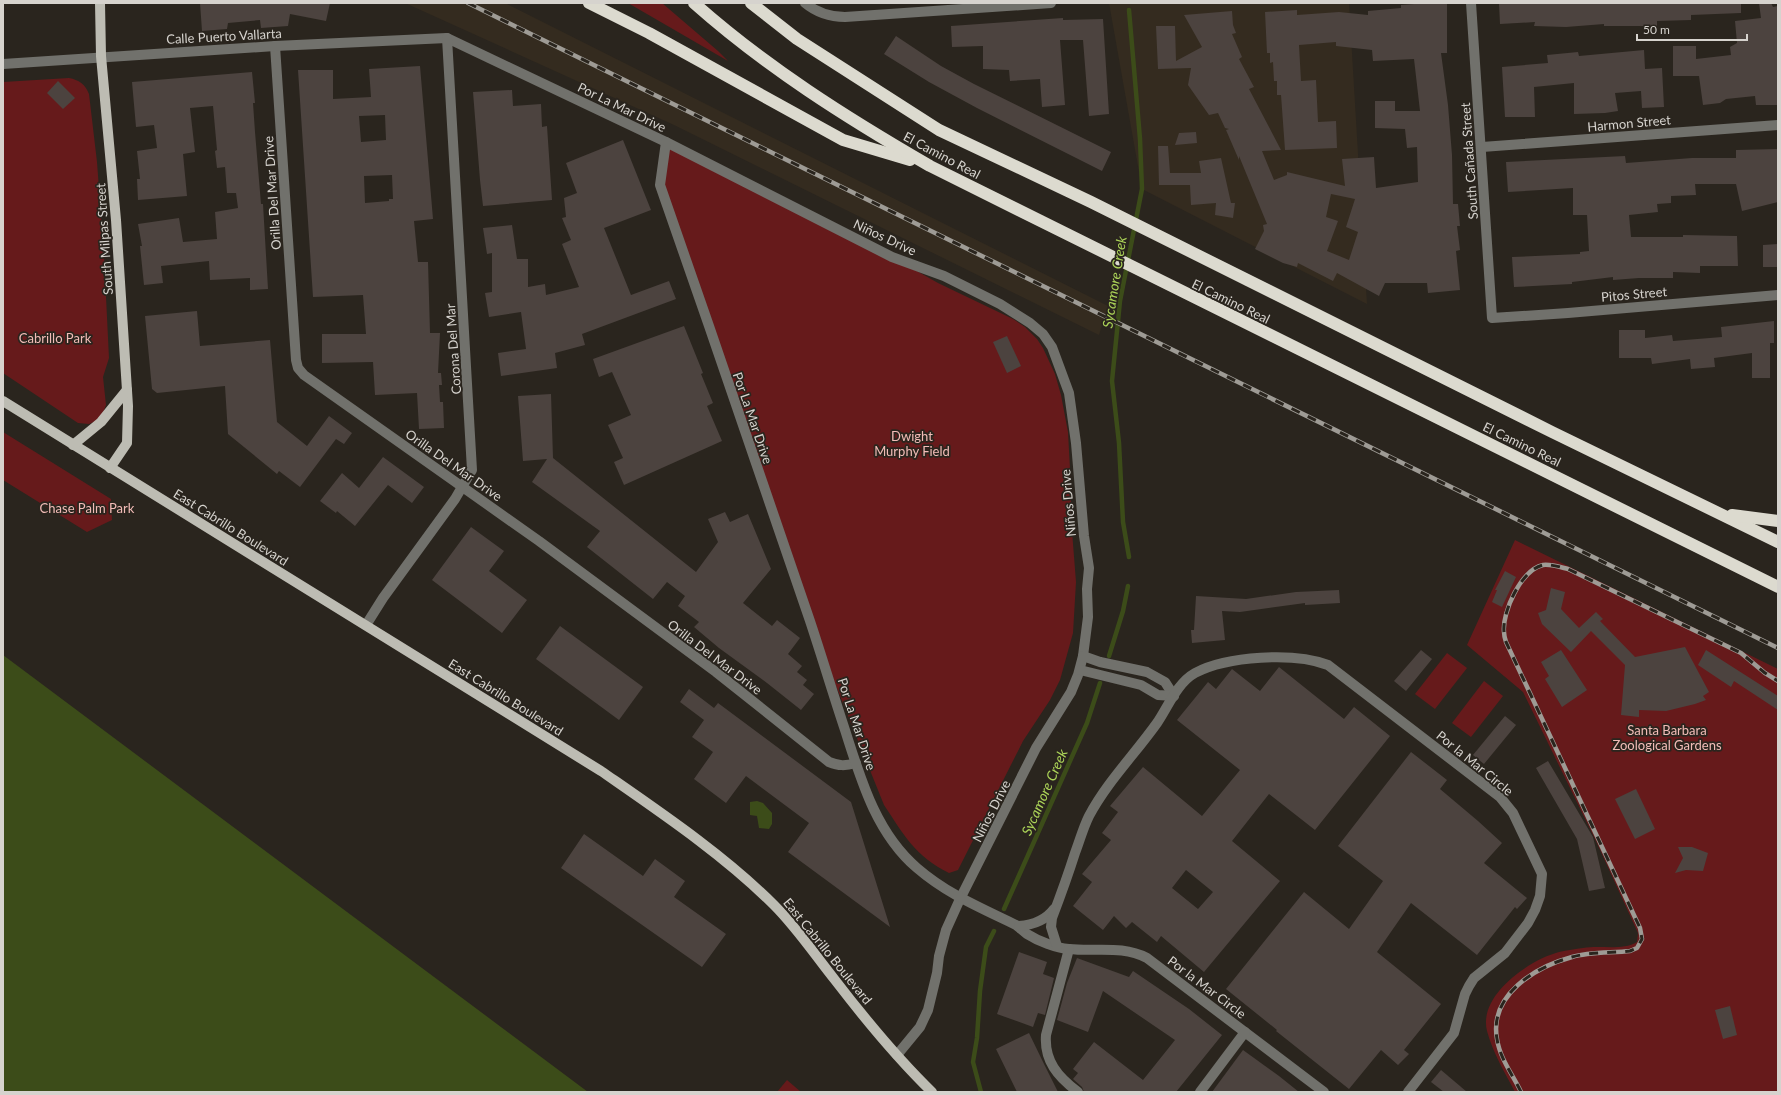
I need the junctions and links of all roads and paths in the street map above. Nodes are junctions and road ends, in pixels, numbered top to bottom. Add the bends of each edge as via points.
1 (100, 3) edge
2 (589, 3) edge
3 (694, 3) edge
4 (751, 3) edge
5 (805, 3) edge
6 (1050, 3) edge
7 (1471, 3) edge
8 (446, 38) junction
9 (275, 46) junction
10 (101, 56) junction
11 (3, 64) edge
12 (1778, 125) edge
13 (666, 142) junction
14 (1482, 147) junction
15 (930, 166) junction
16 (1778, 295) edge
17 (1492, 318) joint
18 (127, 390) junction
19 (3, 401) edge
20 (73, 445) junction
21 (110, 468) junction
22 (463, 487) junction
23 (1720, 514) junction
24 (1778, 521) edge
25 (1778, 542) edge
26 (1778, 587) edge
27 (366, 625) junction
28 (1083, 656) junction
29 (1080, 670) junction
30 (1174, 696) junction
31 (856, 763) junction
32 (960, 899) junction
33 (1057, 906) junction
34 (1018, 926) junction
35 (1057, 946) junction
36 (1069, 949) junction
37 (1244, 1032) junction
38 (897, 1055) junction
39 (932, 1092) edge
40 (1078, 1092) edge
41 (1200, 1092) edge
42 (1324, 1092) edge
43 (1408, 1092) edge

1 - 10 main road, South Milpas Street
2 - 15 highway via 649,33 843,140
3 - 15 highway, El Camino Real via 758,55 821,100
4 - 23 highway, El Camino Real via 797,39 938,130 1091,202
5 - 6 street via 828,16 845,17
7 - 14 street, South Cañada Street
8 - 9 street, Calle Puerto Vallarta
8 - 13 street, Por La Mar Drive
8 - 22 street, Corona Del Mar via 473,462 472,470
9 - 10 street, Calle Puerto Vallarta
9 - 22 street, Orilla Del Mar Drive via 298,368 304,375
10 - 11 street, Calle Puerto Vallarta
10 - 18 main road, South Milpas Street via 116,220
12 - 14 street, Harmon Street
13 - 28 street, Niños Drive via 892,257 944,276 1000,304 1043,334 1052,347 1069,393 1076,443 1089,568 1088,617
13 - 31 street, Por La Mar Drive via 660,185
14 - 17 street, South Cañada Street
15 - 26 highway, El Camino Real
16 - 17 street, Pitos Street
18 - 20 main road via 100,422
18 - 21 main road, South Milpas Street via 127,443
19 - 20 main road, East Cabrillo Boulevard
20 - 21 main road, East Cabrillo Boulevard
21 - 27 main road, East Cabrillo Boulevard
22 - 27 street, Corona Del Mar
22 - 31 street, Orilla Del Mar Drive via 716,672 829,762 845,766
23 - 24 highway
23 - 25 highway, El Camino Real
27 - 38 main road, East Cabrillo Boulevard via 601,772 711,851 774,905
28 - 29 street, Niños Drive
28 - 30 street via 1147,672 1165,682
29 - 30 street via 1141,685 1158,695
29 - 32 street, Niños Drive via 1071,692 1036,748
30 - 33 street, Por la Mar Circle via 1089,816
30 - 43 street, Por la Mar Circle via 1182,684 1194,674 1228,662 1280,657 1320,662 1328,665 1500,797 1513,813 1542,874 1540,896 1535,910 1505,953 1474,978 1464,994 1454,1033
31 - 32 street, Por La Mar Drive via 873,809 892,841 917,868
32 - 34 street, Por la Mar Circle
32 - 38 street, Niños Drive via 938,956 937,973 928,1010 920,1027
33 - 34 street via 1049,916 1038,923
33 - 35 street, Por la Mar Circle via 1051,927
34 - 35 street, Por la Mar Circle via 1028,935
35 - 36 street, Por la Mar Circle
36 - 37 street, Por la Mar Circle via 1120,950 1139,954
36 - 40 street via 1045,1043 1055,1072
37 - 41 street
37 - 42 street, Por la Mar Circle
38 - 39 main road, East Cabrillo Boulevard

